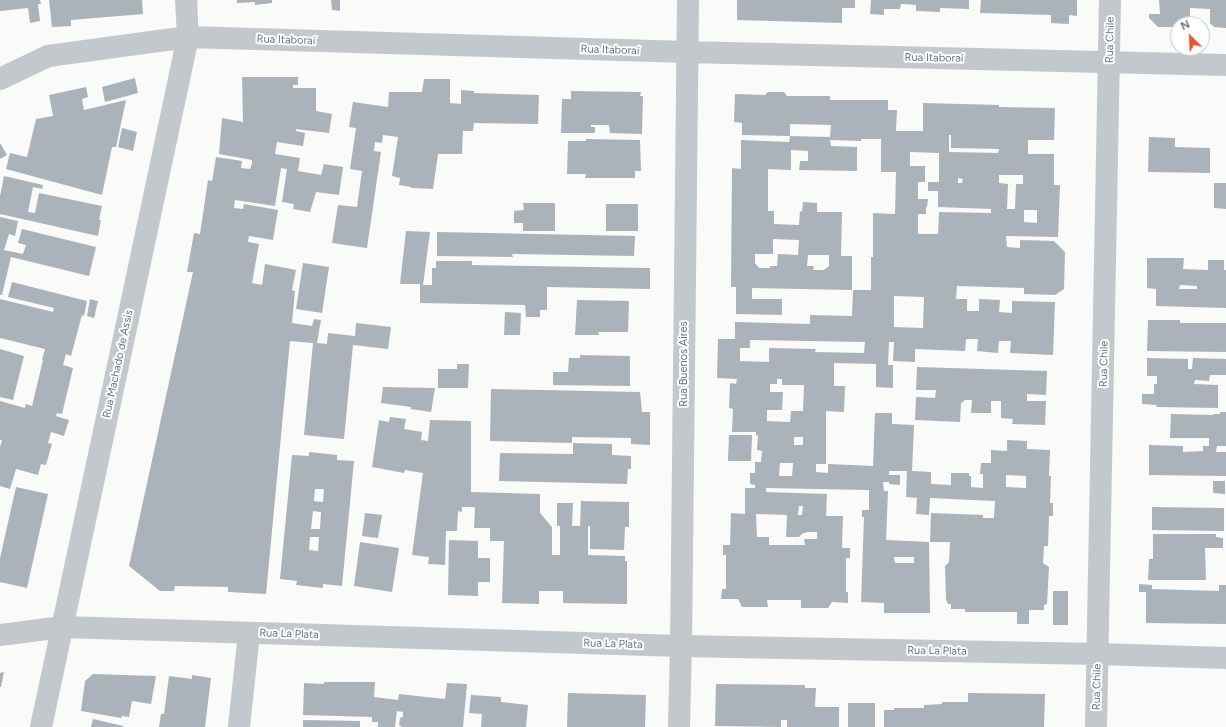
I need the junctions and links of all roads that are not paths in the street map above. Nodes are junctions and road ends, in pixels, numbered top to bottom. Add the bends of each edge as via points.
1 (186, 0) edge
2 (688, 0) edge
3 (1110, 0) edge
4 (188, 37) junction
5 (687, 52) junction
6 (1109, 62) junction
7 (1226, 64) edge
8 (0, 78) edge
9 (62, 627) junction
10 (249, 633) junction
11 (0, 635) edge
12 (681, 646) junction
13 (1098, 654) junction
14 (1226, 658) edge
15 (41, 727) edge
16 (239, 727) edge
17 (680, 727) edge
18 (1096, 727) edge

1 - 4 street, Rua Machado de Assis
2 - 5 street, Rua Buenos Aires
3 - 6 street, Rua Chile
4 - 5 street, Rua Itaboraí
4 - 8 street, Rua Itaboraí via 48,56
4 - 9 street, Rua Machado de Assis
5 - 6 street, Rua Itaboraí
5 - 12 street, Rua Buenos Aires
6 - 7 street, Rua Itaboraí
6 - 13 street, Rua Chile
9 - 10 street, Rua La Plata
9 - 11 street, Rua La Plata
9 - 15 street, Rua Machado de Assis
10 - 12 street, Rua La Plata
10 - 16 street
12 - 13 street, Rua La Plata
12 - 17 street, Rua Buenos Aires
13 - 14 street, Rua La Plata
13 - 18 street, Rua Chile

